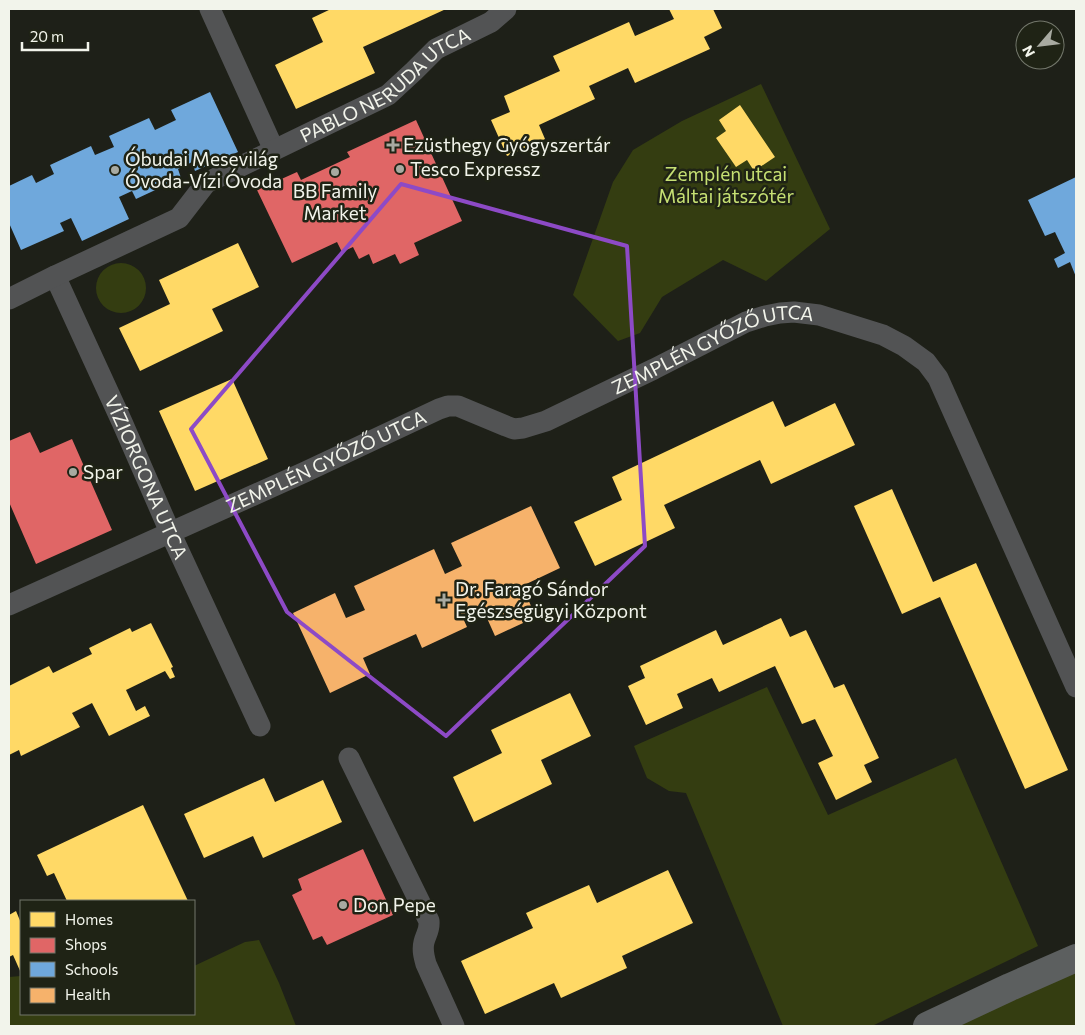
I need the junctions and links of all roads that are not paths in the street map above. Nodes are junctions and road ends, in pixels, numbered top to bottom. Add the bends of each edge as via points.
1 (210, 9) edge
2 (506, 9) edge
3 (274, 150) junction
4 (55, 276) junction
5 (9, 299) edge
6 (170, 532) junction
7 (10, 603) edge
8 (1076, 686) edge
9 (260, 726) dead end
10 (349, 758) dead end
11 (1076, 958) edge
12 (454, 1026) edge
13 (926, 1026) edge

1 - 3 street
2 - 3 street, PABLO NERUDA UTCA via 490,22 436,48 388,95
3 - 4 street, PABLO NERUDA UTCA via 206,183 179,218
4 - 5 street
4 - 6 street, VÍZIORGONA UTCA
6 - 7 street, ZEMPLÉN GYŐZŐ UTCA
6 - 8 street, ZEMPLÉN GYŐZŐ UTCA via 439,409 458,406 506,426 523,428 546,421 746,322 780,313 819,315 883,335 904,346 926,362 938,378
6 - 9 street, VÍZIORGONA UTCA
10 - 12 street via 429,921 424,956
11 - 13 street

